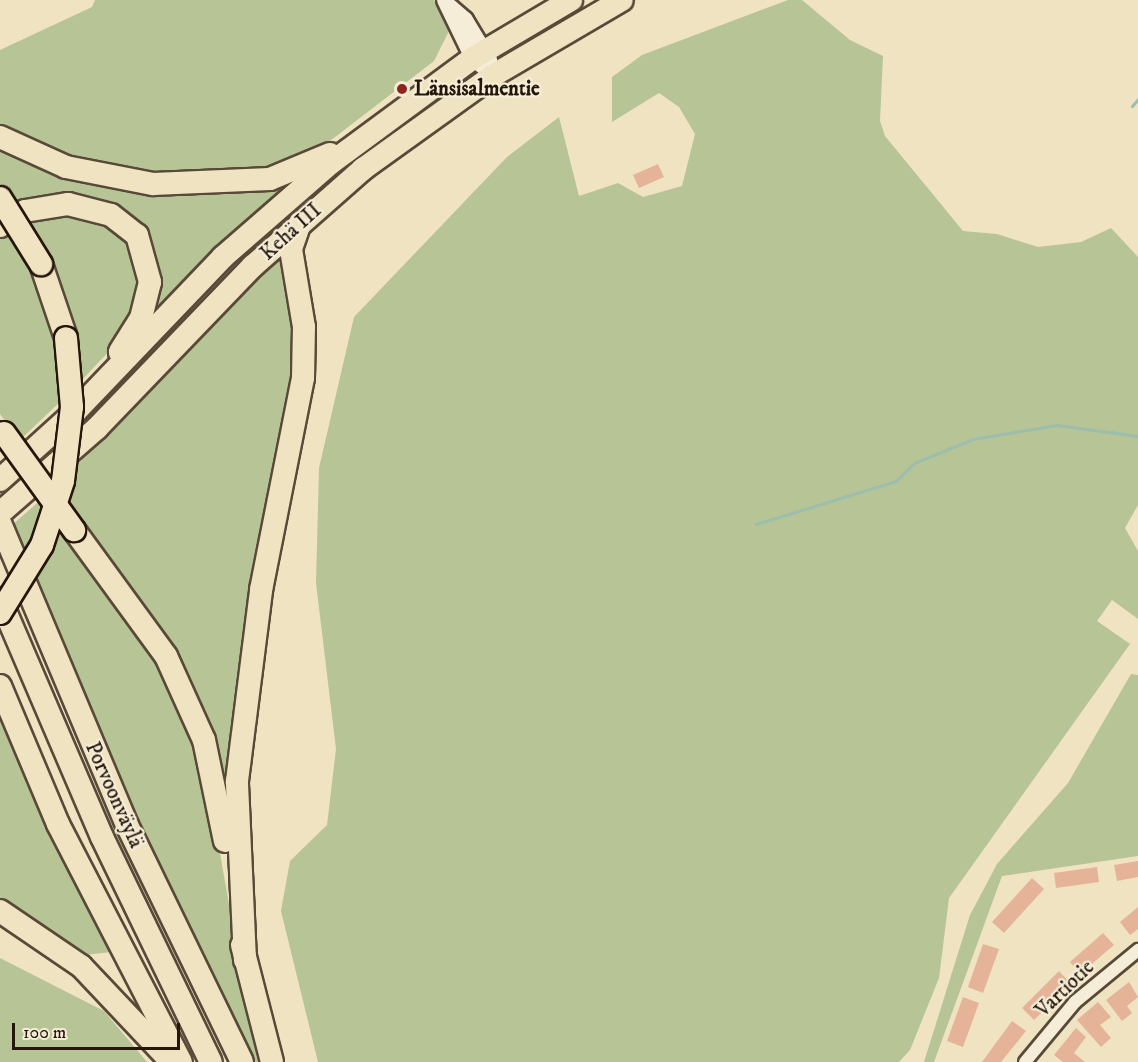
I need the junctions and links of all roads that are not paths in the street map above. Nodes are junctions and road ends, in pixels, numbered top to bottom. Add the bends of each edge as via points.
1 (571, 0) edge
2 (622, 0) edge
3 (448, 3) edge
4 (479, 54) junction
5 (494, 75) junction
6 (0, 137) edge
7 (360, 139) junction
8 (0, 198) edge
9 (300, 223) junction
10 (0, 226) edge
11 (75, 412) junction
12 (2, 430) edge
13 (0, 480) edge
14 (0, 513) edge
15 (0, 523) edge
16 (0, 599) edge
17 (0, 613) edge
18 (0, 686) edge
19 (0, 911) edge
20 (1138, 950) edge
21 (245, 960) junction
22 (171, 1062) edge
23 (181, 1062) edge
24 (211, 1062) edge
25 (242, 1062) edge
26 (272, 1062) edge
27 (1025, 1062) edge

1 - 4 highway, Kehä III
2 - 5 highway, Kehä III
3 - 4 street
4 - 5 street
4 - 7 highway, Kehä III
5 - 9 highway, Kehä III via 363,169
6 - 7 highway via 42,159 90,174 186,185 270,179
7 - 11 highway, Kehä III via 223,257
8 - 17 highway, bridge via 41,264 66,338 72,407 63,481 42,545
9 - 14 highway, Kehä III via 97,428
9 - 21 highway via 291,249 304,327 303,378 259,600 237,781
10 - 11 highway via 46,205 91,207 125,224 145,249 150,282 141,318
11 - 13 highway, Kehä III
12 - 21 highway, bridge via 132,603 192,710 211,766
15 - 25 highway, Porvoonväylä via 127,825
16 - 24 highway, Porvoonväylä via 102,837
18 - 23 highway via 58,824
19 - 22 highway via 81,966
20 - 27 street, Vartiotie via 1075,1002
21 - 26 highway

